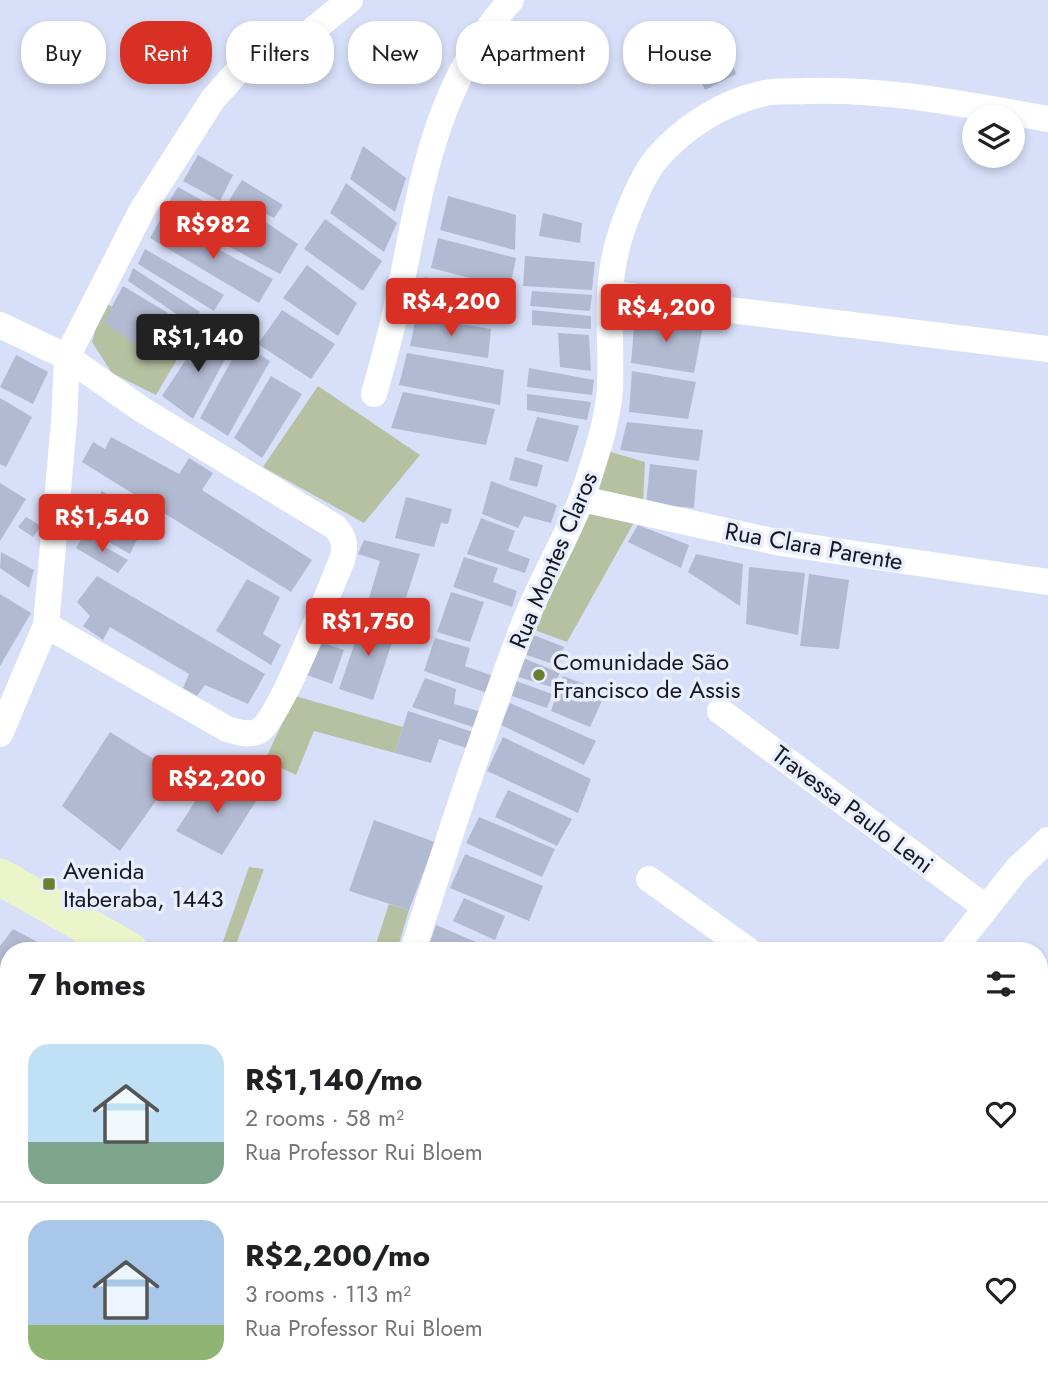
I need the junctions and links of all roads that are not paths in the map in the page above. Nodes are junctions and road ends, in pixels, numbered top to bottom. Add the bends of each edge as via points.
1 (350, 0) edge
2 (511, 0) edge
3 (1048, 118) edge
4 (610, 293) junction
5 (0, 326) edge
6 (1048, 349) edge
7 (67, 357) junction
8 (374, 394) dead end
9 (582, 499) junction
10 (1048, 582) edge
11 (46, 625) junction
12 (720, 711) dead end
13 (0, 734) edge
14 (1048, 840) edge
15 (0, 877) edge
16 (649, 878) dead end
17 (985, 907) junction
18 (103, 942) edge
19 (416, 942) edge
20 (737, 942) edge
21 (959, 942) edge

1 - 7 street via 309,33 239,70 213,99 142,209
2 - 8 street via 460,73 435,135
3 - 4 street, Rua Montes Claros via 908,96 826,90 764,93 730,103 687,130 655,161 631,204 616,251
4 - 6 street
4 - 9 street, Rua Montes Claros via 610,390
5 - 7 street
7 - 11 street
7 - 11 street via 141,409 335,527 343,536 345,550 284,695 267,726 256,733 227,729
9 - 10 street, Rua Clara Parente via 781,542
9 - 19 street, Rua Montes Claros via 514,651
11 - 13 street
12 - 17 street, Travessa Paulo Leni
14 - 17 street
15 - 18 main road
16 - 20 street
17 - 21 street

